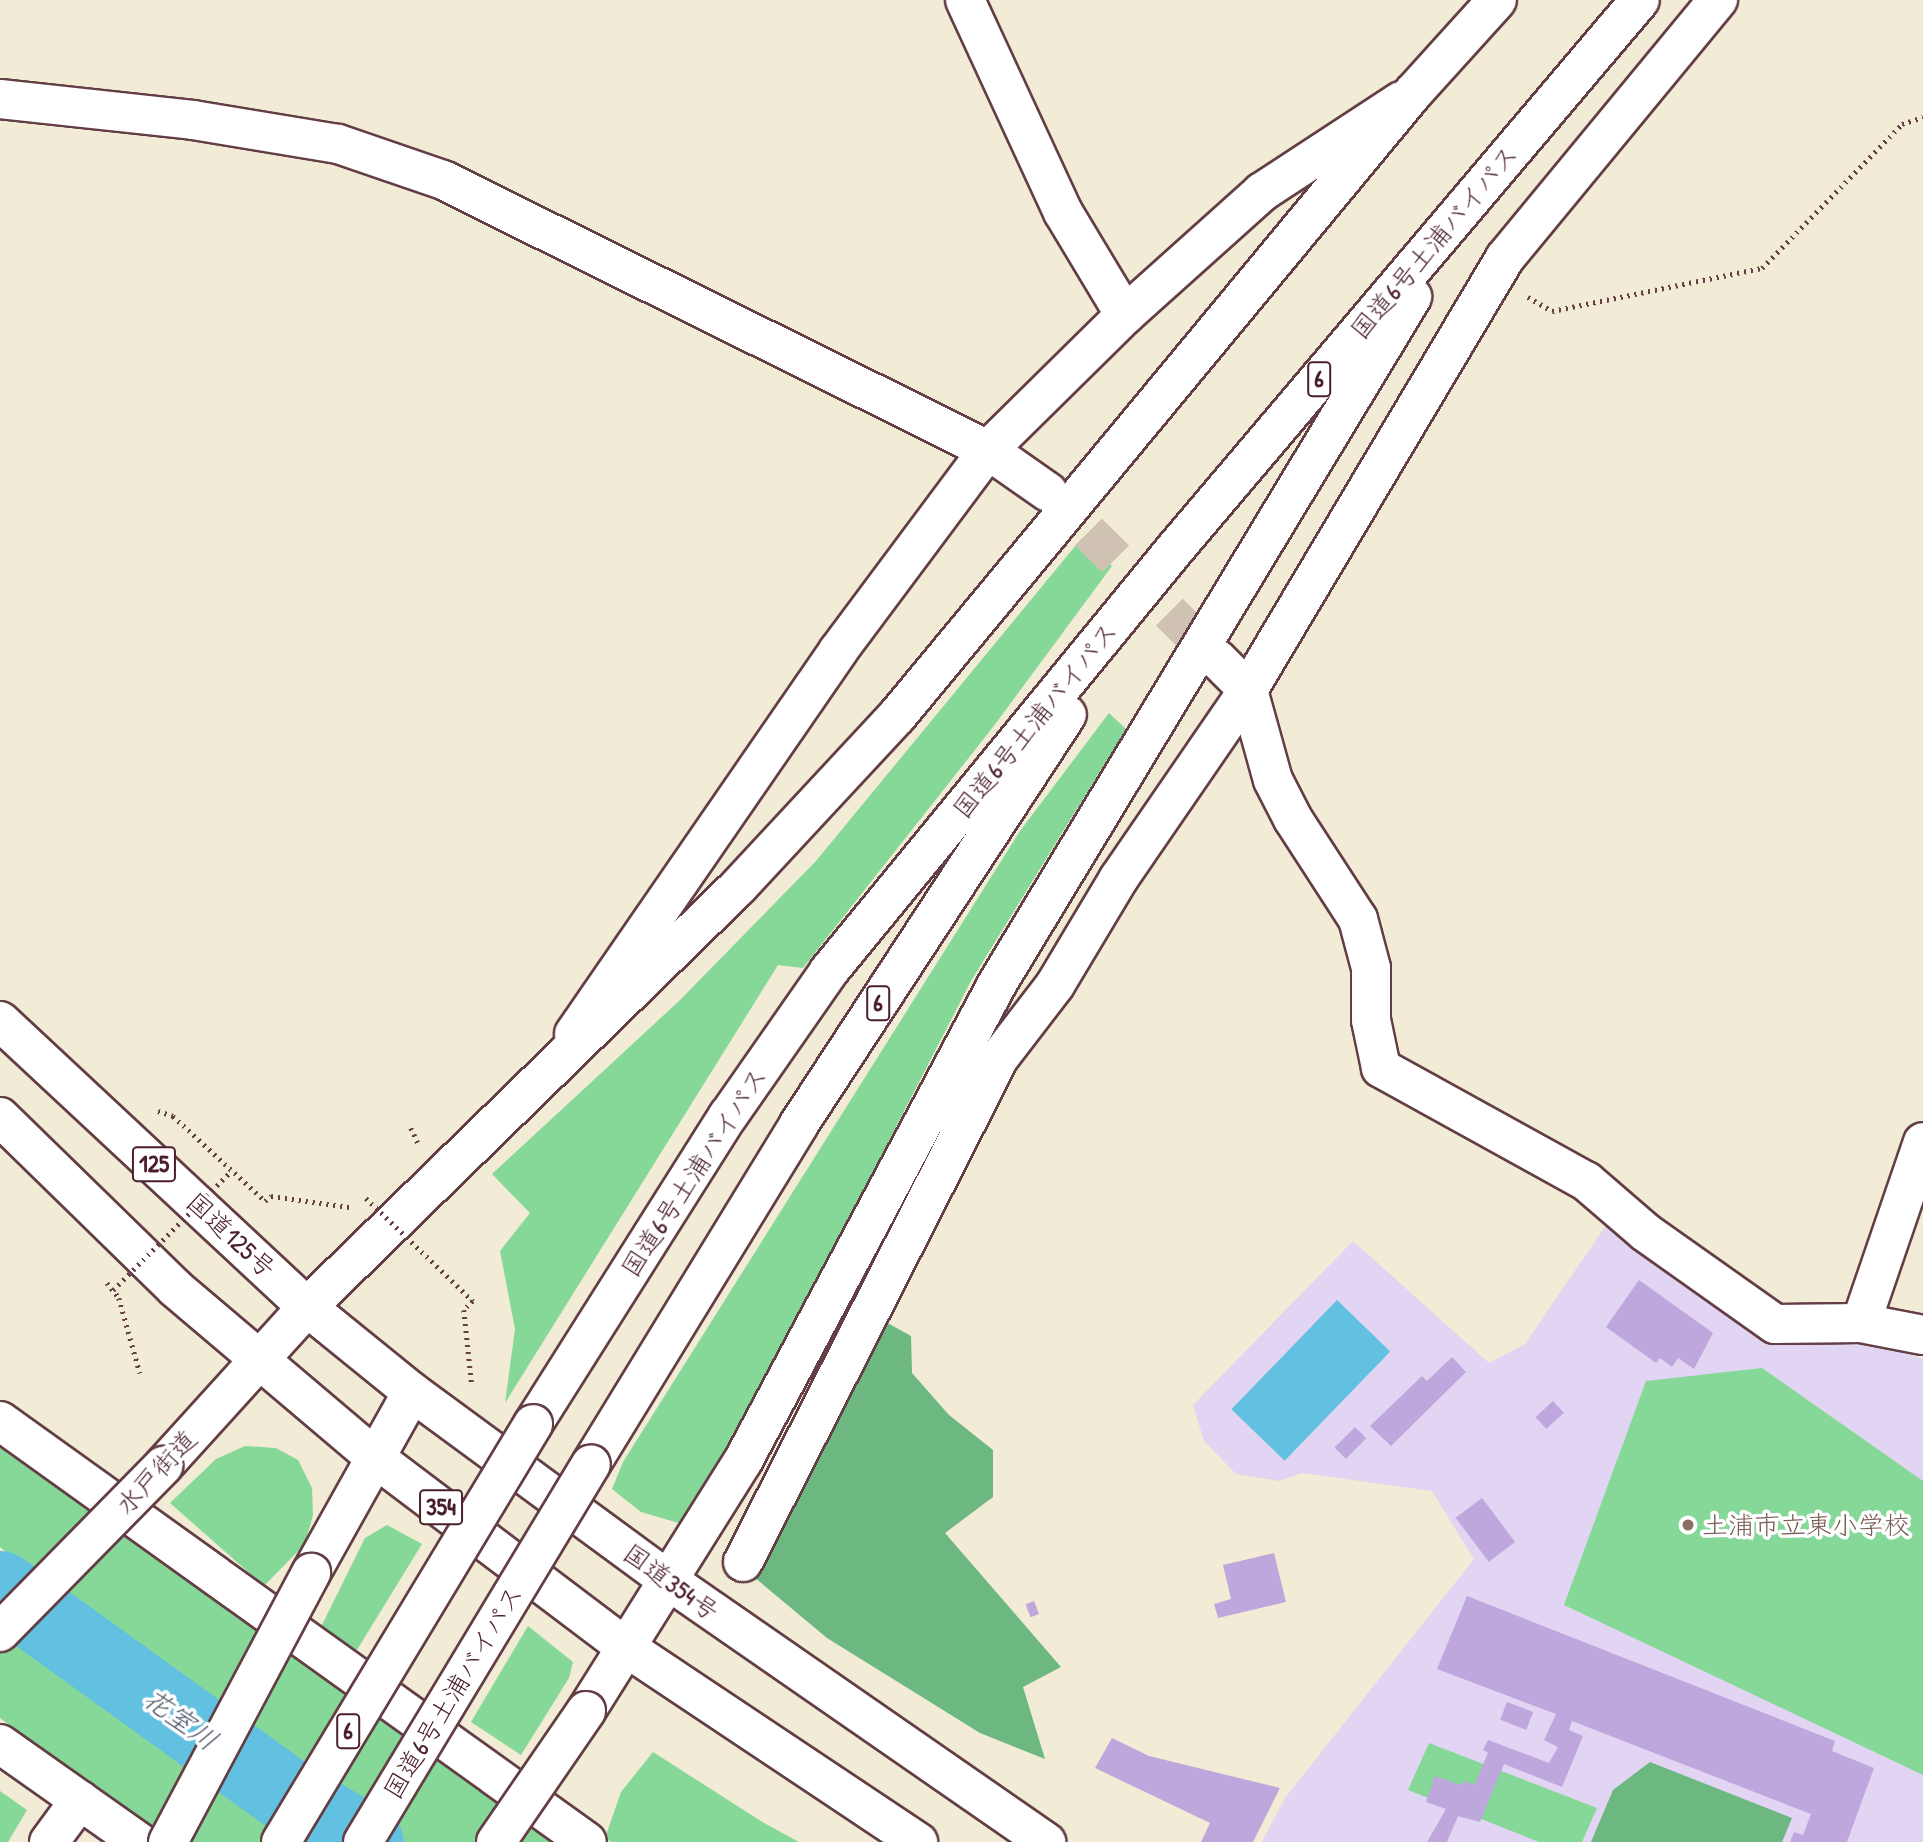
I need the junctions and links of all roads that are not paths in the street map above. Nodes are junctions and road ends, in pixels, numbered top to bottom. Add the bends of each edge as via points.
1 (965, 0) edge
2 (1497, 0) edge
3 (1640, 0) edge
4 (1718, 0) edge
5 (1413, 93) junction
6 (0, 99) edge
7 (1462, 210) junction
8 (1125, 315) junction
9 (988, 450) junction
10 (1048, 492) tunnel mouth
11 (1175, 549) junction
12 (1217, 659) tunnel mouth
13 (1248, 690) junction
14 (0, 1021) edge
15 (559, 1056) junction
16 (0, 1117) edge
17 (1923, 1142) edge
18 (307, 1307) junction
19 (1861, 1323) junction
20 (1923, 1335) edge
21 (257, 1362) junction
22 (412, 1392) junction
23 (0, 1421) edge
24 (374, 1457) junction
25 (743, 1562) dead end
26 (669, 1581) junction
27 (0, 1632) edge
28 (627, 1648) junction
29 (0, 1744) edge
30 (80, 1800) junction
31 (49, 1842) edge
32 (139, 1842) edge
33 (168, 1842) edge
34 (281, 1842) edge
35 (363, 1842) edge
36 (496, 1842) edge
37 (587, 1842) edge
38 (918, 1842) edge
39 (1046, 1842) edge

1 - 8 main road via 1063,212
2 - 5 main road
3 - 7 main road, 国道6号土浦バイパス / 6
4 - 13 main road via 1493,276
5 - 8 main road via 1262,192
5 - 15 main road via 897,716 738,887
6 - 9 main road via 193,120 338,144 443,180
7 - 11 main road, 国道6号土浦バイパス / 6
7 - 26 main road via 997,984 743,1461
8 - 9 main road
9 - 10 main road
9 - 15 main road via 838,651
11 - 34 main road, 国道6号土浦バイパス / 6, bridge via 829,971 728,1116 533,1424
11 - 35 main road, 国道6号土浦バイパス / 6, bridge via 799,1124
12 - 13 main road
13 - 19 main road via 1273,780 1358,919 1371,968 1371,1020 1381,1068 1587,1181 1655,1240 1775,1324
13 - 25 main road via 1119,878 1055,985 999,1058
14 - 18 main road, 国道125号 / 125
15 - 18 main road, 水戸街道
16 - 21 main road
17 - 19 main road
18 - 21 main road, 水戸街道
18 - 22 main road, 国道354号
19 - 20 main road
21 - 24 main road, 354
21 - 27 main road, 水戸街道, bridge via 163,1466
22 - 24 main road
22 - 26 main road, 国道354号
23 - 37 main road
24 - 28 main road, 354
24 - 33 main road, bridge
26 - 28 main road
26 - 39 main road, 国道354号
28 - 36 main road, bridge
28 - 38 main road, 354
29 - 30 main road
30 - 31 main road
30 - 32 main road

